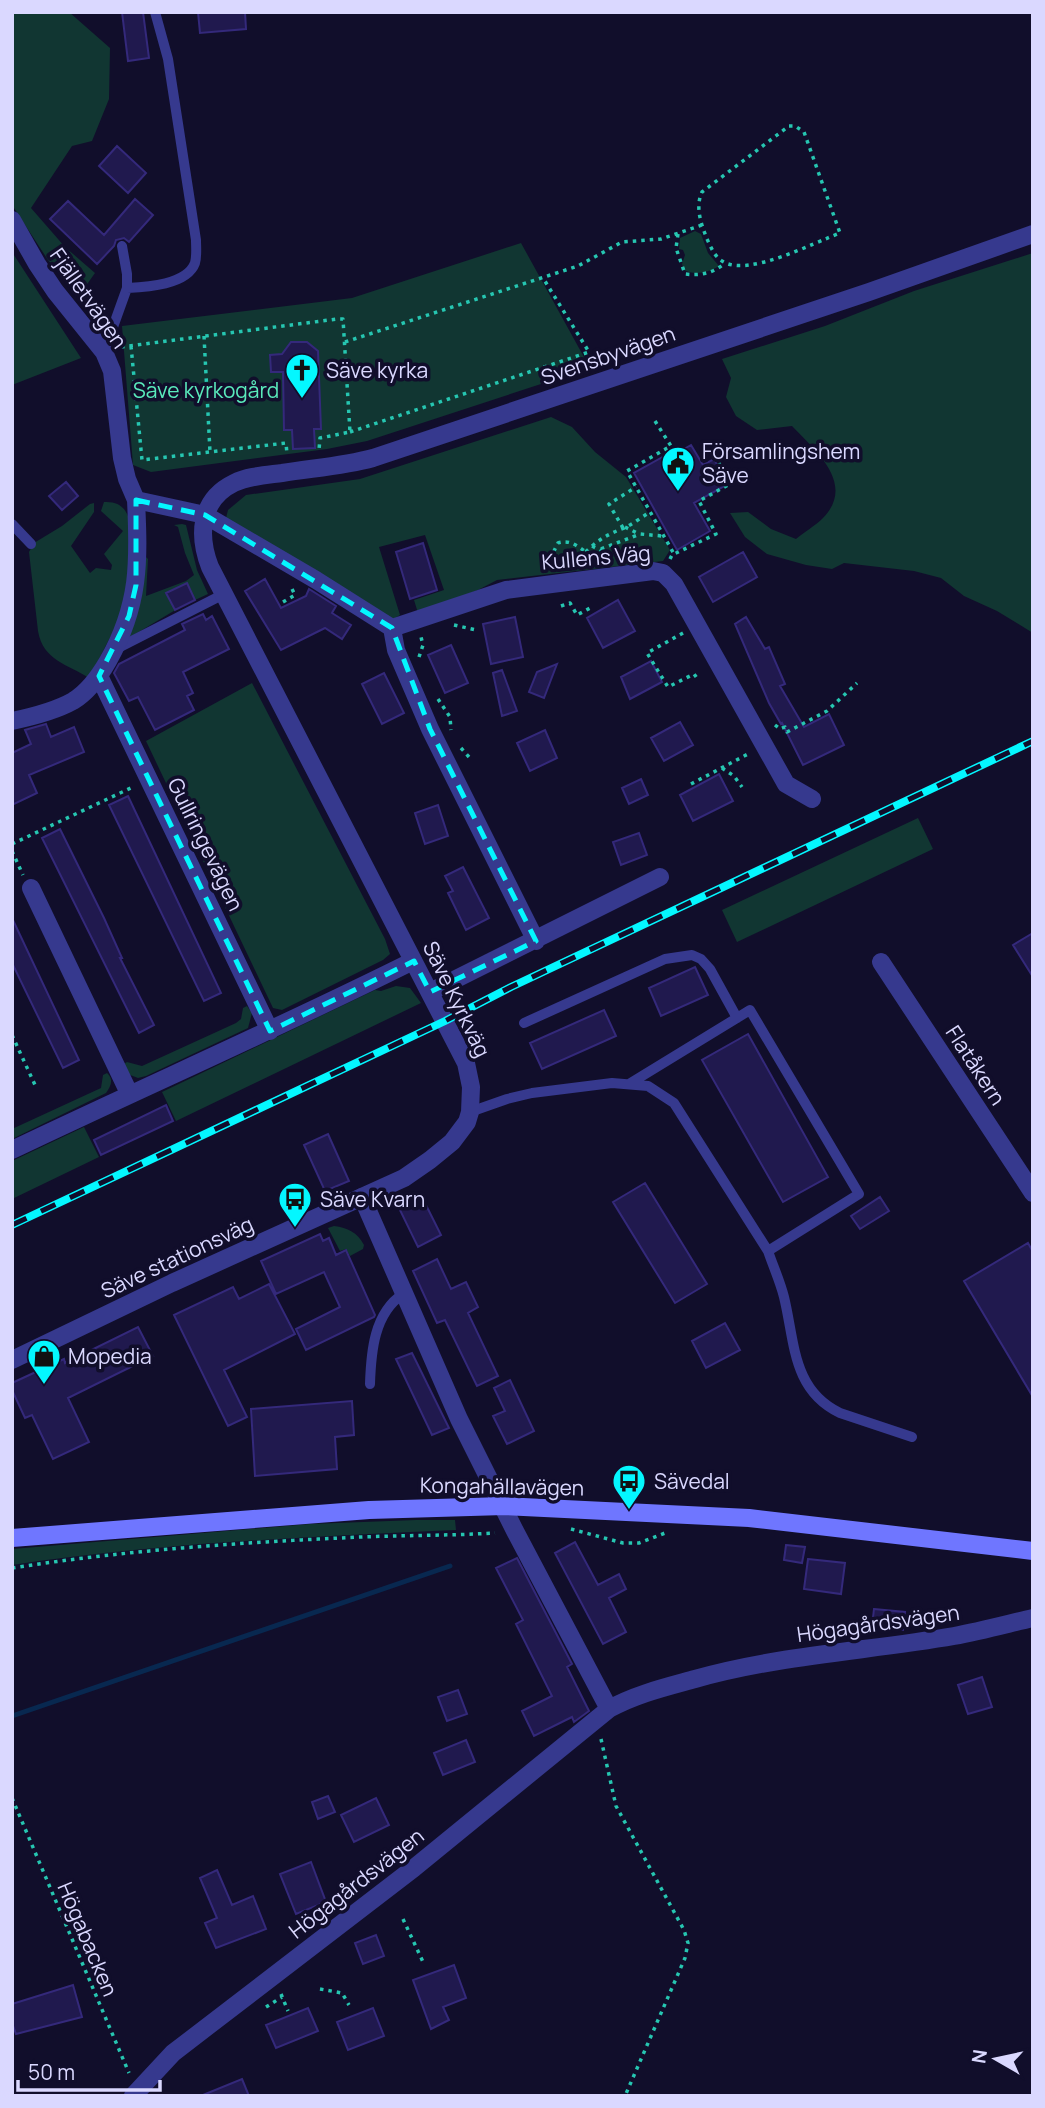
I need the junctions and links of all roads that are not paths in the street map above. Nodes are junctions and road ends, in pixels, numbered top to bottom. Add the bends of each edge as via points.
1 (155, 12) edge
2 (12, 220) edge
3 (1033, 234) edge
4 (122, 246) dead end
5 (127, 288) junction
6 (106, 348) junction
7 (136, 500) junction
8 (205, 515) junction
9 (12, 524) edge
10 (31, 544) dead end
11 (224, 594) junction
12 (392, 628) junction
13 (114, 650) junction
14 (99, 676) junction
15 (12, 721) edge
16 (812, 799) dead end
17 (660, 877) dead end
18 (31, 888) road end
19 (536, 941) junction
20 (414, 961) junction
21 (881, 962) dead end
22 (430, 992) junction
23 (737, 1018) junction
24 (524, 1023) dead end
25 (270, 1031) junction
26 (629, 1084) junction
27 (130, 1093) junction
28 (470, 1112) junction
29 (12, 1150) edge
30 (1033, 1193) edge
31 (362, 1197) junction
32 (768, 1251) junction
33 (403, 1294) junction
34 (12, 1360) edge
35 (370, 1384) dead end
36 (912, 1437) dead end
37 (504, 1507) junction
38 (12, 1538) edge
39 (1033, 1551) edge
40 (1033, 1618) edge
41 (609, 1709) junction
42 (135, 2093) edge

1 - 5 lane via 168,59 195,266 168,284
2 - 6 street, Fjälletvägen via 55,291
3 - 8 street, Svensbyvägen via 373,457 234,483
4 - 5 lane
5 - 6 lane
6 - 7 street, Fjälletvägen via 122,458
7 - 8 street
7 - 13 street, Fjälletvägen via 136,585
8 - 11 street, Säve Kyrkväg via 203,547
8 - 12 street
9 - 10 lane
11 - 13 lane
11 - 20 street, Säve Kyrkväg
12 - 16 street, Kullens Väg via 506,590 653,571 663,574 674,584 786,784
12 - 19 street via 396,650 430,729
13 - 14 street, Fjälletvägen
14 - 15 street, Fjälletvägen via 74,701
14 - 25 street, Gullringevägen
17 - 19 street
18 - 27 street
19 - 22 street
20 - 22 street, Säve Kyrkväg
20 - 25 street
21 - 30 street, Flatåkern
22 - 28 street, Säve Kyrkväg via 466,1063
23 - 24 lane via 710,969 692,955 665,959
23 - 26 lane
23 - 32 lane via 750,1010 859,1194
25 - 27 street
26 - 28 lane via 532,1093
26 - 32 lane via 648,1086 674,1103
27 - 29 street
28 - 31 street via 442,1151 404,1178
31 - 33 street
31 - 34 street, Säve stationsväg
32 - 36 lane via 798,1365 809,1389 840,1413
33 - 35 lane via 392,1301 378,1326
33 - 37 street
37 - 38 main road, Kongahällavägen via 342,1511
37 - 39 main road, Kongahällavägen via 749,1518
37 - 41 street
40 - 41 street, Högagårdsvägen via 953,1636 726,1670 642,1694
41 - 42 street, Högagårdsvägen via 414,1868 173,2053

